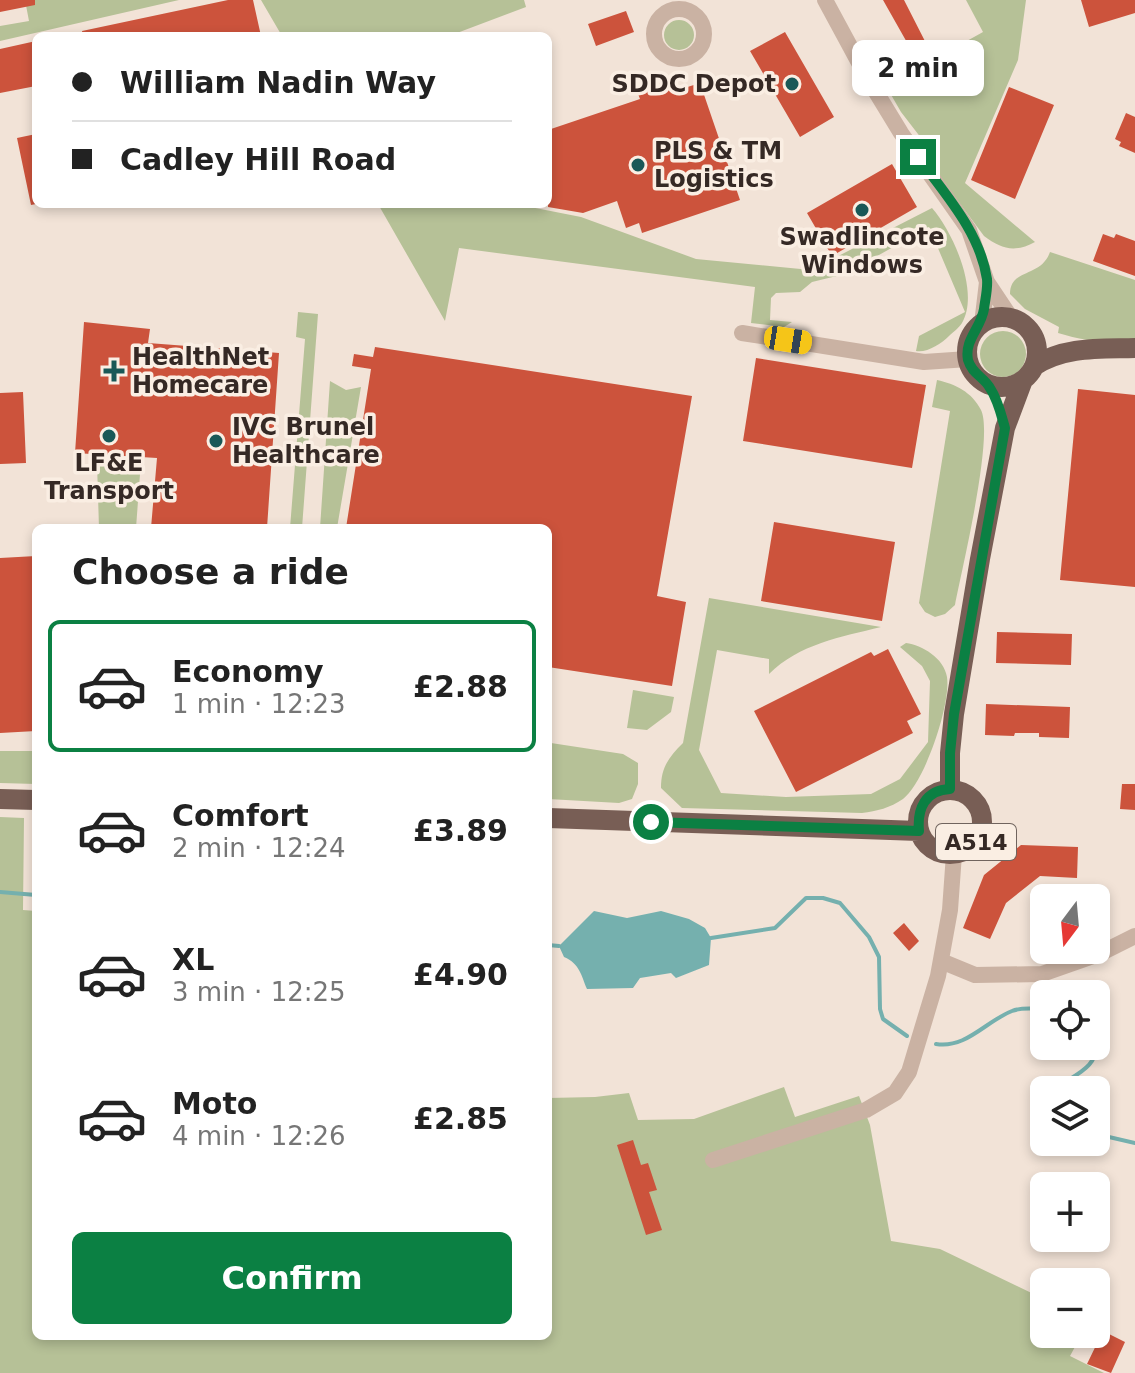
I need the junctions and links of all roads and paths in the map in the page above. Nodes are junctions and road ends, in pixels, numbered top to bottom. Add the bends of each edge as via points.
1 (825, 0) edge
2 (987, 282) junction
3 (1011, 318) junction
4 (982, 324) junction
5 (742, 333) dead end
6 (1031, 333) junction
7 (1135, 348) edge
8 (1079, 349) junction
9 (968, 359) junction
10 (1028, 373) junction
11 (988, 383) junction
12 (1005, 428) junction
13 (950, 789) junction
14 (0, 799) edge
15 (32, 800) edge
16 (552, 818) edge
17 (919, 831) junction
18 (954, 854) junction
19 (1135, 936) edge
20 (941, 961) junction
21 (713, 1160) dead end

1 - 2 street via 901,133 969,230
2 - 3 street
2 - 4 street
3 - 4 main road
3 - 6 main road
4 - 9 main road via 968,343
5 - 9 street via 924,362
6 - 8 main road
6 - 10 main road, A514 via 1037,351
7 - 8 main road
8 - 10 main road via 1049,356
9 - 11 main road, A514
10 - 11 main road via 1007,386
10 - 12 main road, A514
11 - 12 main road, A514
12 - 13 main road, A514 via 954,714
13 - 17 main road, A514 via 923,801
13 - 18 main road, A514 via 972,799 982,818 973,845
14 - 15 main road
16 - 17 main road, A514
17 - 18 main road, A514 via 932,849
18 - 20 street
19 - 20 street via 1042,974 975,975
20 - 21 street via 909,1072 895,1093 866,1110

